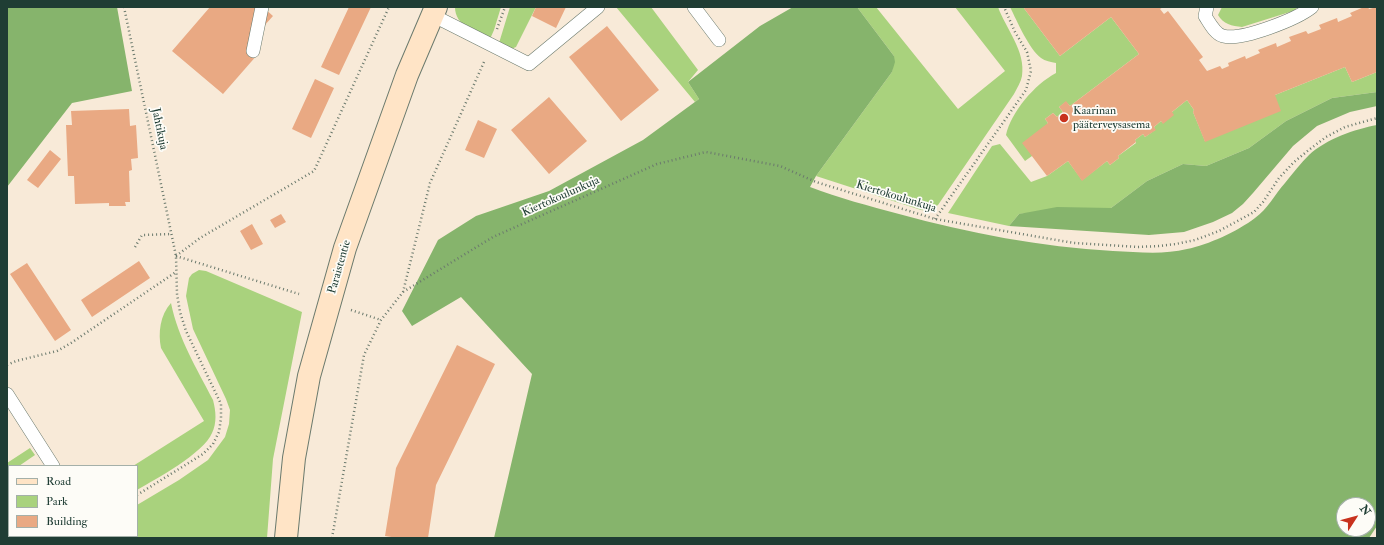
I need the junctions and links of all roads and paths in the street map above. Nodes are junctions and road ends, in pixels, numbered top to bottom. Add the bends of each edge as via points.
1 (124, 7) edge
2 (262, 7) edge
3 (389, 7) edge
4 (505, 7) edge
5 (598, 7) edge
6 (694, 7) edge
7 (1004, 7) edge
8 (1207, 7) edge
9 (1312, 7) edge
10 (434, 11) edge
11 (719, 40) dead end
12 (492, 45) junction
13 (253, 50) dead end
14 (1377, 118) edge
15 (935, 219) junction
16 (172, 234) junction
17 (135, 247) dead end
18 (176, 256) junction
19 (176, 272) junction
20 (403, 292) junction
21 (298, 294) dead end
22 (351, 310) dead end
23 (381, 320) junction
24 (7, 365) edge
25 (7, 394) edge
26 (52, 465) edge
27 (138, 494) edge
28 (286, 538) edge
29 (332, 538) edge

1 - 16 path, Jahtikuja
2 - 13 lane
3 - 18 path via 314,172 200,238
4 - 12 path
5 - 12 lane via 529,64
6 - 11 lane
7 - 15 path via 1027,52 1031,71 1026,90
8 - 9 lane via 1205,16 1213,27 1222,36 1232,37 1291,19
10 - 12 lane
10 - 28 main road, Paraistentie via 407,74 345,248 309,376 294,458
12 - 20 path via 430,183
14 - 15 path, Kiertokoulunkuja via 1344,127 1326,137 1294,162 1254,212 1219,231 1195,240 1138,247 1074,243
15 - 20 path, Kiertokoulunkuja via 816,182 780,166 706,152 657,164 493,237
16 - 17 path via 142,235
16 - 18 path, Jahtikuja
18 - 19 path, Jahtikuja
18 - 21 path
19 - 24 path via 57,351
19 - 27 path, Jahtikuja via 178,300 186,331 221,404 219,432 203,454
20 - 23 path
22 - 23 path
23 - 29 path via 364,355
25 - 26 lane

